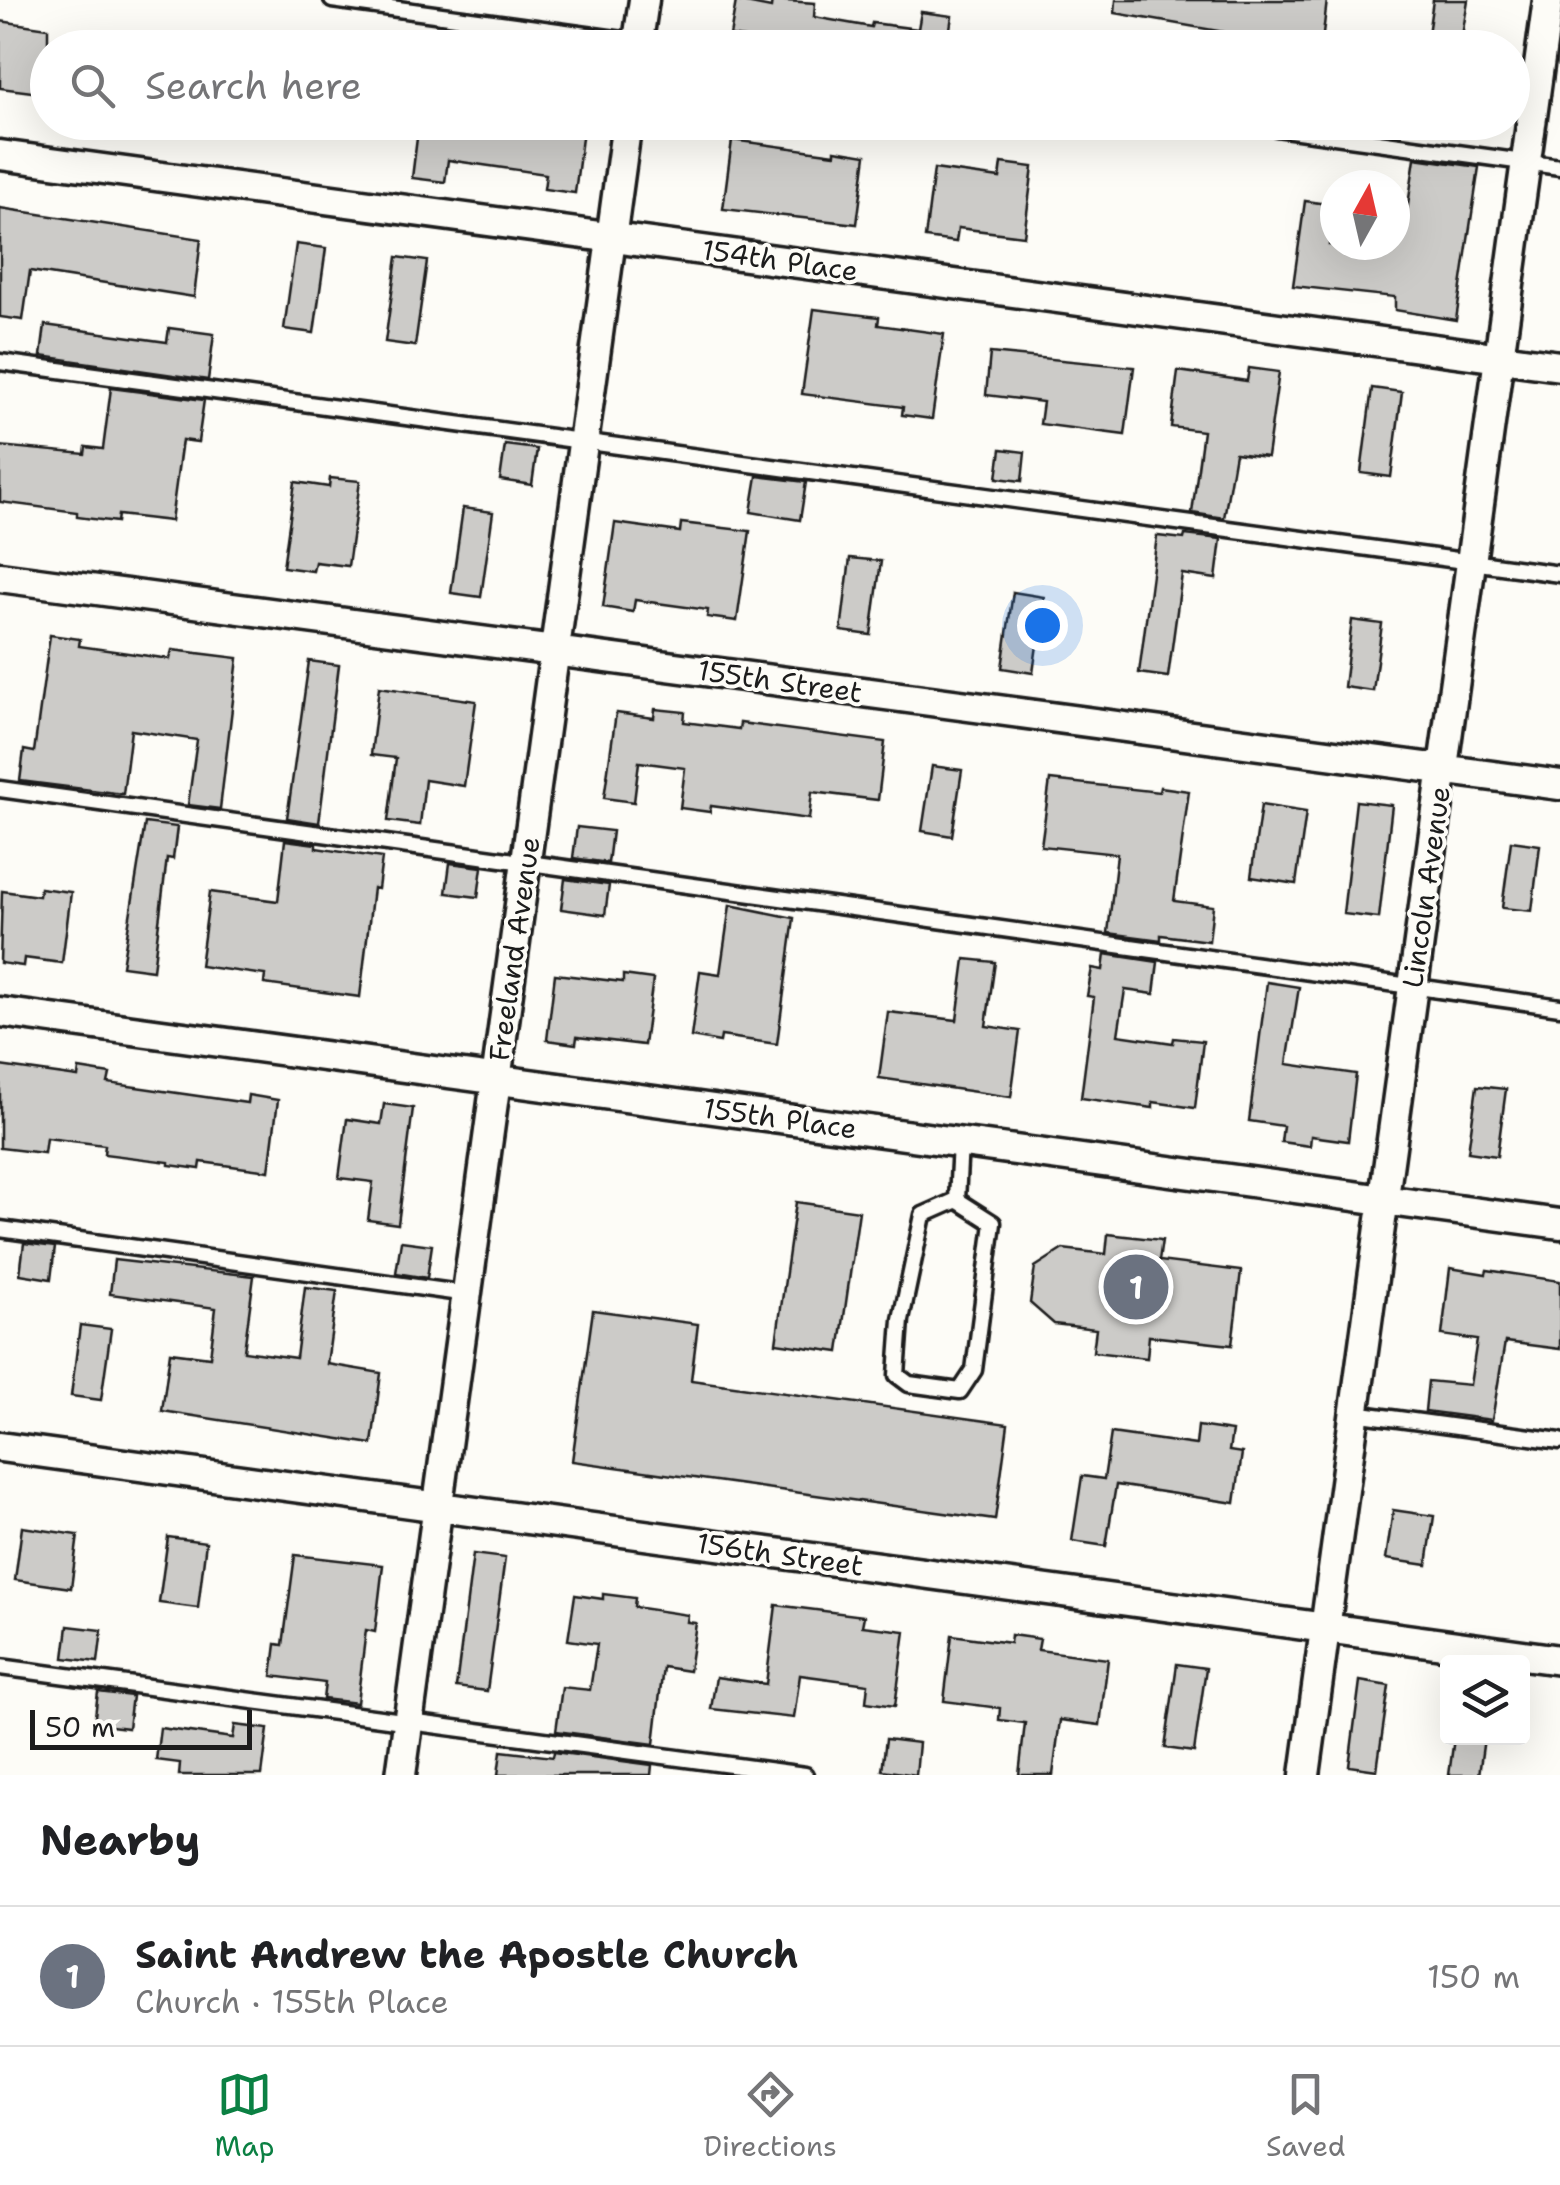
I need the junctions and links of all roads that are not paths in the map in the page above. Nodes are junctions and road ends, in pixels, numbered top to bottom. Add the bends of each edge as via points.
1 (332, 0) edge
2 (644, 0) edge
3 (1548, 0) edge
4 (541, 30) edge
5 (640, 30) edge
6 (1530, 133) edge
7 (625, 140) edge
8 (1365, 140) edge
9 (1529, 140) edge
10 (0, 155) edge
11 (1526, 162) junction
12 (1560, 167) edge
13 (611, 238) junction
14 (1499, 358) junction
15 (0, 362) edge
16 (1560, 366) edge
17 (583, 441) junction
18 (1471, 562) junction
19 (1560, 574) edge
20 (0, 576) edge
21 (554, 651) junction
22 (1442, 770) junction
23 (1560, 785) edge
24 (0, 789) edge
25 (526, 861) junction
26 (1412, 988) junction
27 (1560, 1007) edge
28 (0, 1012) edge
29 (496, 1080) junction
30 (960, 1143) junction
31 (957, 1200) junction
32 (1383, 1200) junction
33 (1560, 1224) edge
34 (0, 1229) edge
35 (467, 1294) junction
36 (1354, 1412) junction
37 (1560, 1440) edge
38 (0, 1447) edge
39 (438, 1507) junction
40 (1325, 1628) junction
41 (1560, 1660) edge
42 (0, 1666) edge
43 (408, 1722) junction
44 (401, 1775) edge
45 (805, 1775) edge
46 (1304, 1775) edge

1 - 4 lane
2 - 5 street
3 - 6 street, Lincoln Avenue
7 - 13 street, Freeland Avenue
8 - 11 lane
9 - 11 street, Lincoln Avenue
10 - 13 street, 154th Place
11 - 12 lane
11 - 14 street, Lincoln Avenue
13 - 14 street, 154th Place
13 - 17 street, Freeland Avenue
14 - 16 street, 154th Place
14 - 18 street, Lincoln Avenue
15 - 17 lane
17 - 18 lane
17 - 21 street, Freeland Avenue
18 - 19 lane
18 - 22 street, Lincoln Avenue
20 - 21 street, 155th Street
21 - 22 street, 155th Street
21 - 25 street, Freeland Avenue
22 - 23 street, 155th Street
22 - 26 street, Lincoln Avenue
24 - 25 lane
25 - 26 lane
25 - 29 street, Freeland Avenue
26 - 27 lane
26 - 32 street, Lincoln Avenue
28 - 29 street, 155th Place
29 - 30 street, 155th Place
29 - 35 street, Freeland Avenue
30 - 31 lane
30 - 32 street, 155th Place
31 - 31 lane via 924,1215 901,1320 897,1375 909,1384 960,1391 974,1370 993,1222
32 - 33 street, 155th Place
32 - 36 street, Lincoln Avenue
34 - 35 lane
35 - 39 street, Freeland Avenue
36 - 37 lane
36 - 40 street, Lincoln Avenue
38 - 39 street, 156th Street
39 - 40 street, 156th Street
39 - 43 street, Freeland Avenue
40 - 41 street, 156th Street
40 - 46 street, Lincoln Avenue
42 - 43 lane
43 - 44 street, Freeland Avenue
43 - 45 lane

